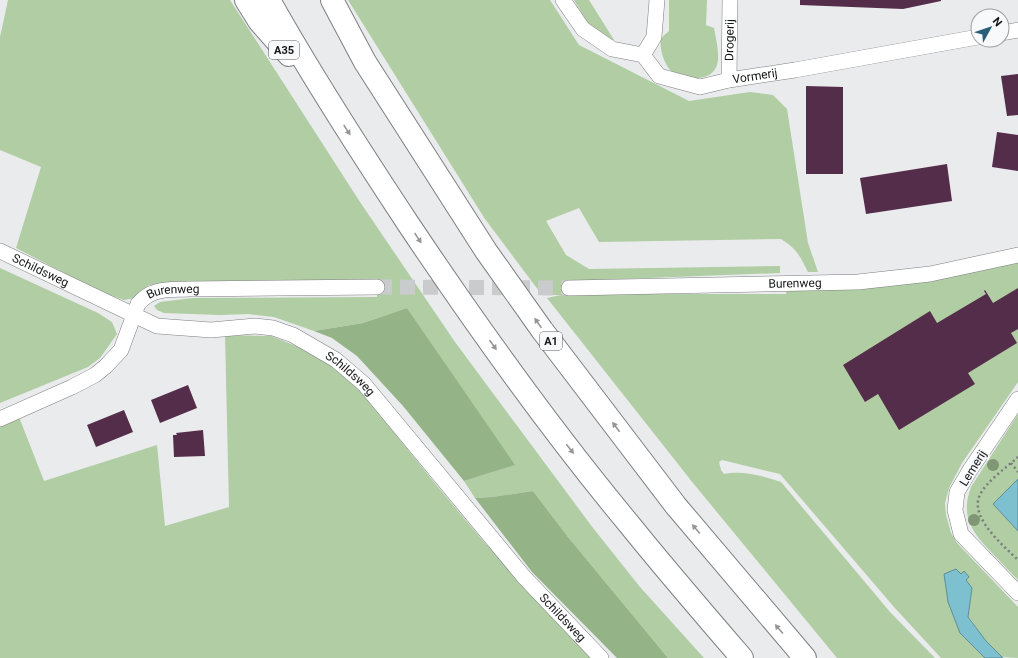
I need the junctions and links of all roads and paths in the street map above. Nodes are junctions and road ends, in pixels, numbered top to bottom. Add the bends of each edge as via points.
1 (246, 0) edge
2 (269, 0) edge
3 (332, 0) edge
4 (563, 0) edge
5 (657, 0) edge
6 (730, 0) edge
7 (970, 38) edge
8 (643, 55) junction
9 (729, 80) junction
10 (326, 97) junction
11 (0, 252) edge
12 (1018, 255) edge
13 (377, 287) tunnel mouth
14 (569, 288) tunnel mouth
15 (135, 316) junction
16 (1018, 400) edge
17 (0, 419) edge
18 (1018, 457) edge
19 (1011, 463) junction
20 (1018, 472) edge
21 (1018, 560) edge
22 (1018, 593) edge
23 (601, 658) edge
24 (742, 658) edge
25 (805, 658) edge

1 - 10 highway, A35 via 259,21
2 - 10 highway
25 -> 3 highway, A1 via 676,506 542,330 486,251 369,68
4 - 8 street via 583,29 612,49
5 - 8 street via 654,37
6 - 9 street, Drogerij
7 - 9 street, Vormerij
8 - 9 street, Vormerij via 659,76 700,87
10 -> 24 highway via 432,260 550,424 628,524
11 - 15 street, Schildsweg
12 - 14 street, Burenweg via 930,274 858,282
13 - 15 street, Burenweg via 151,292 138,304
15 - 17 street, Burenweg via 120,350 95,375
15 - 23 street, Schildsweg via 157,326 178,328 273,328 336,360 364,384 504,554
16 - 22 street, Lemerij via 957,492 955,510 961,534
18 - 19 path
19 - 20 path
19 - 21 path via 989,483 979,498 979,513 989,530

